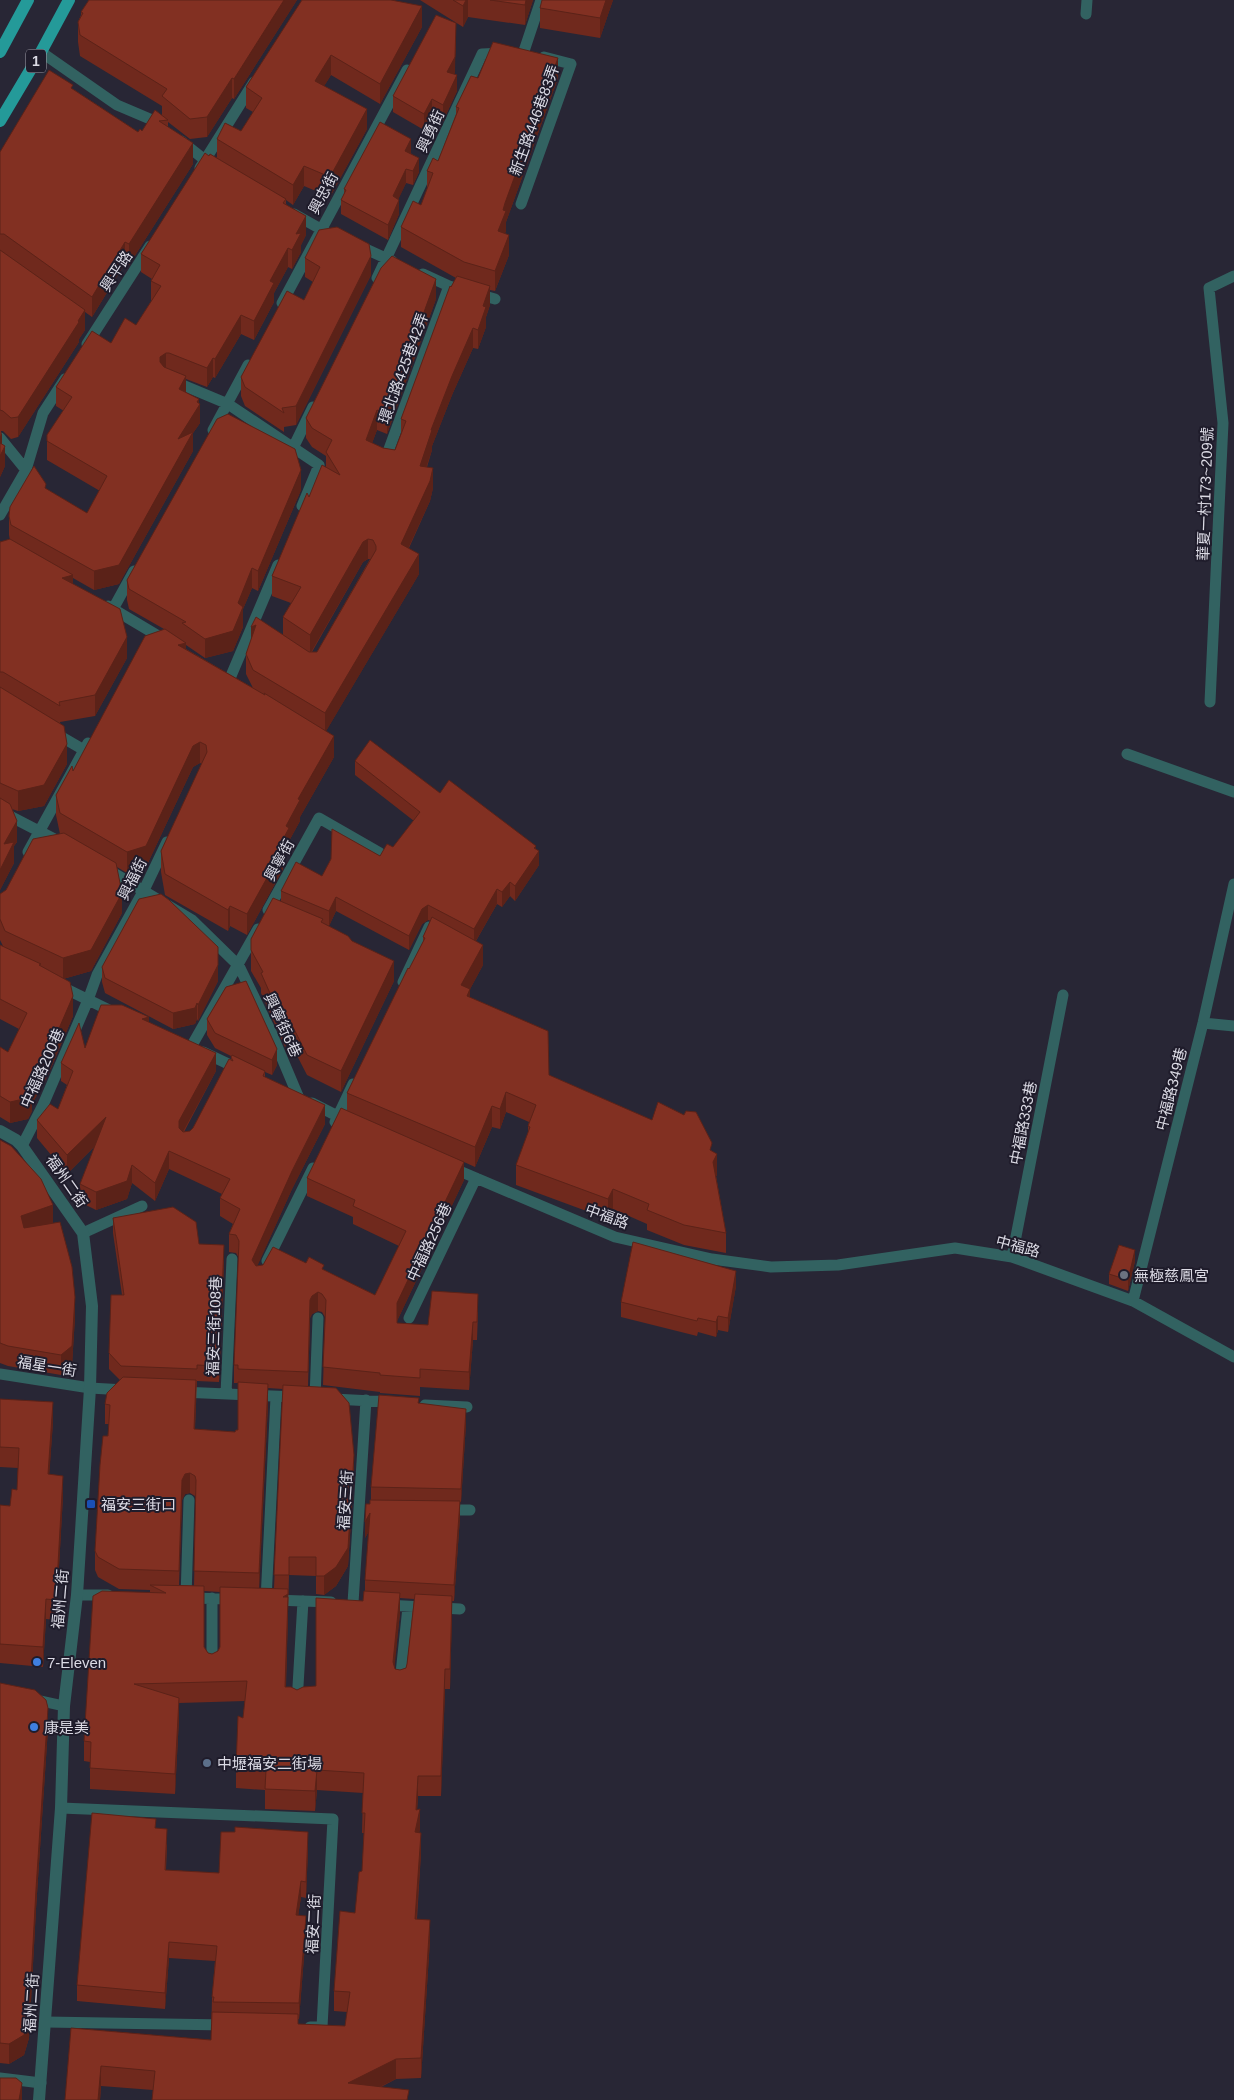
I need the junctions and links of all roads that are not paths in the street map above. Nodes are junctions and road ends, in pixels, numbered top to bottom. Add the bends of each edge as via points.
1 (28, 0) edge
2 (69, 0) edge
3 (541, 0) edge
4 (1087, 0) edge
5 (1086, 14) dead end
6 (524, 51) junction
7 (0, 52) edge
8 (41, 52) junction
9 (410, 64) edge
10 (258, 76) edge
11 (0, 121) edge
12 (205, 161) junction
13 (222, 171) edge
14 (195, 177) edge
15 (521, 204) dead end
16 (288, 210) edge
17 (321, 230) junction
18 (158, 233) edge
19 (387, 258) junction
20 (1234, 276) edge
21 (374, 284) edge
22 (449, 286) junction
23 (495, 299) dead end
24 (274, 317) edge
25 (256, 352) edge
26 (80, 354) edge
27 (70, 371) edge
28 (167, 379) edge
29 (318, 396) edge
30 (228, 404) junction
31 (0, 438) edge
32 (209, 438) edge
33 (293, 448) junction
34 (385, 460) edge
35 (26, 470) junction
36 (0, 515) edge
37 (297, 518) edge
38 (282, 554) edge
39 (142, 558) edge
40 (96, 599) edge
41 (113, 609) junction
42 (174, 646) edge
43 (229, 683) edge
44 (1210, 702) dead end
45 (42, 725) edge
46 (93, 733) edge
47 (84, 750) junction
48 (1127, 754) dead end
49 (1234, 792) edge
50 (0, 811) edge
51 (39, 830) junction
52 (172, 830) edge
53 (71, 849) edge
54 (380, 853) edge
55 (95, 863) edge
56 (22, 864) edge
57 (1234, 884) edge
58 (144, 890) junction
59 (437, 931) edge
60 (239, 966) junction
61 (53, 983) edge
62 (396, 995) edge
63 (1063, 995) dead end
64 (88, 1000) junction
65 (122, 1016) edge
66 (1203, 1023) junction
67 (1234, 1026) edge
68 (359, 1074) edge
69 (254, 1076) edge
70 (280, 1088) edge
71 (298, 1096) junction
72 (338, 1117) junction
73 (364, 1128) edge
74 (0, 1131) edge
75 (329, 1135) edge
76 (22, 1146) junction
77 (316, 1161) edge
78 (441, 1163) edge
79 (476, 1178) junction
80 (142, 1206) dead end
81 (83, 1233) junction
82 (1012, 1257) junction
83 (232, 1259) dead end
84 (264, 1268) edge
85 (1133, 1301) junction
86 (318, 1318) dead end
87 (409, 1318) dead end
88 (1234, 1357) edge
89 (0, 1374) edge
90 (90, 1388) junction
91 (139, 1390) edge
92 (168, 1392) edge
93 (226, 1394) junction
94 (276, 1396) junction
95 (315, 1398) junction
96 (366, 1400) junction
97 (467, 1408) edge
98 (189, 1500) dead end
99 (433, 1509) edge
100 (470, 1510) dead end
101 (77, 1594) junction
102 (117, 1596) edge
103 (212, 1598) junction
104 (257, 1600) junction
105 (303, 1601) junction
106 (362, 1603) junction
107 (408, 1606) junction
108 (460, 1609) dead end
109 (212, 1667) edge
110 (400, 1683) edge
111 (18, 1696) edge
112 (297, 1703) edge
113 (64, 1706) junction
114 (61, 1808) junction
115 (46, 2022) junction
116 (233, 2025) edge
117 (302, 2026) edge
118 (0, 2078) edge
119 (41, 2083) junction
120 (39, 2100) edge

1 - 7 main road, 1
2 - 8 main road, 1
3 - 6 lane
4 - 5 lane
6 - 15 lane, 新生路446巷83弄 via 571,64
6 - 19 lane, 興勇街 via 482,54
8 - 11 main road, 1
8 - 12 lane via 117,105 156,122
9 - 17 lane, 興忠街
10 - 12 lane
12 - 13 lane
12 - 14 lane
16 - 17 lane
17 - 19 lane
17 - 24 lane, 興忠街
18 - 26 lane, 興平路 via 92,326
19 - 21 lane, 興勇街
19 - 22 lane
20 - 44 lane, 華夏一村173~209號 via 1209,288 1223,423
22 - 23 lane
22 - 34 lane, 環北路425巷42弄
25 - 30 lane
27 - 35 lane via 43,413
28 - 30 lane
29 - 33 lane
30 - 32 lane
30 - 33 lane
31 - 35 lane
33 - 37 lane via 319,465
35 - 36 lane
38 - 43 lane via 257,628
39 - 41 lane
40 - 41 lane
41 - 42 lane via 149,635
45 - 47 lane
46 - 47 lane
47 - 51 lane
48 - 49 lane
50 - 51 lane
51 - 53 lane
51 - 56 lane
52 - 58 lane, 興福街
54 - 60 lane, 興寧街 via 319,818 273,910
55 - 58 lane, 興寧街6巷
57 - 66 lane, 中福路349巷
58 - 60 lane, 興寧街6巷 via 192,920
58 - 64 lane, 興福街 via 97,975
59 - 62 lane via 429,927 400,976
60 - 69 lane, 興寧街 via 187,1045 226,1068
60 - 71 lane, 興寧街6巷 via 272,1032
61 - 64 lane
63 - 82 lane, 中福路333巷
64 - 65 lane
64 - 76 lane, 中福路200巷
66 - 67 lane
66 - 85 lane, 中福路349巷
68 - 72 lane
70 - 71 lane
71 - 72 lane
72 - 73 lane
72 - 75 lane
74 - 76 street, 福州二街
76 - 81 street, 福州二街
77 - 84 lane
78 - 79 lane, 中福路
79 - 82 lane, 中福路 via 615,1237 712,1259 771,1267 838,1265 955,1248
79 - 87 lane, 中福路256巷
80 - 81 lane
81 - 90 street, 福州二街 via 92,1306
82 - 85 lane, 中福路
83 - 93 lane, 福安三街108巷
85 - 88 lane, 中福路
86 - 95 lane
89 - 90 lane, 福星一街
90 - 91 lane
90 - 101 street, 福州二街
92 - 93 lane
93 - 94 lane
94 - 95 lane
94 - 104 lane via 270,1510
95 - 96 lane
96 - 97 lane
96 - 106 lane, 福安三街
98 - 103 lane via 181,1598
99 - 100 lane
101 - 102 lane
101 - 113 street, 福州二街
103 - 104 lane
103 - 109 lane
104 - 105 lane
105 - 106 lane
105 - 112 lane
106 - 107 lane
107 - 108 lane
107 - 110 lane
111 - 113 lane
113 - 114 street, 福州二街
114 - 115 street, 福州二街
114 - 117 lane, 福安二街 via 333,1818 322,2027
115 - 116 lane
115 - 119 street, 福州二街
118 - 119 lane
119 - 120 street, 福州二街

